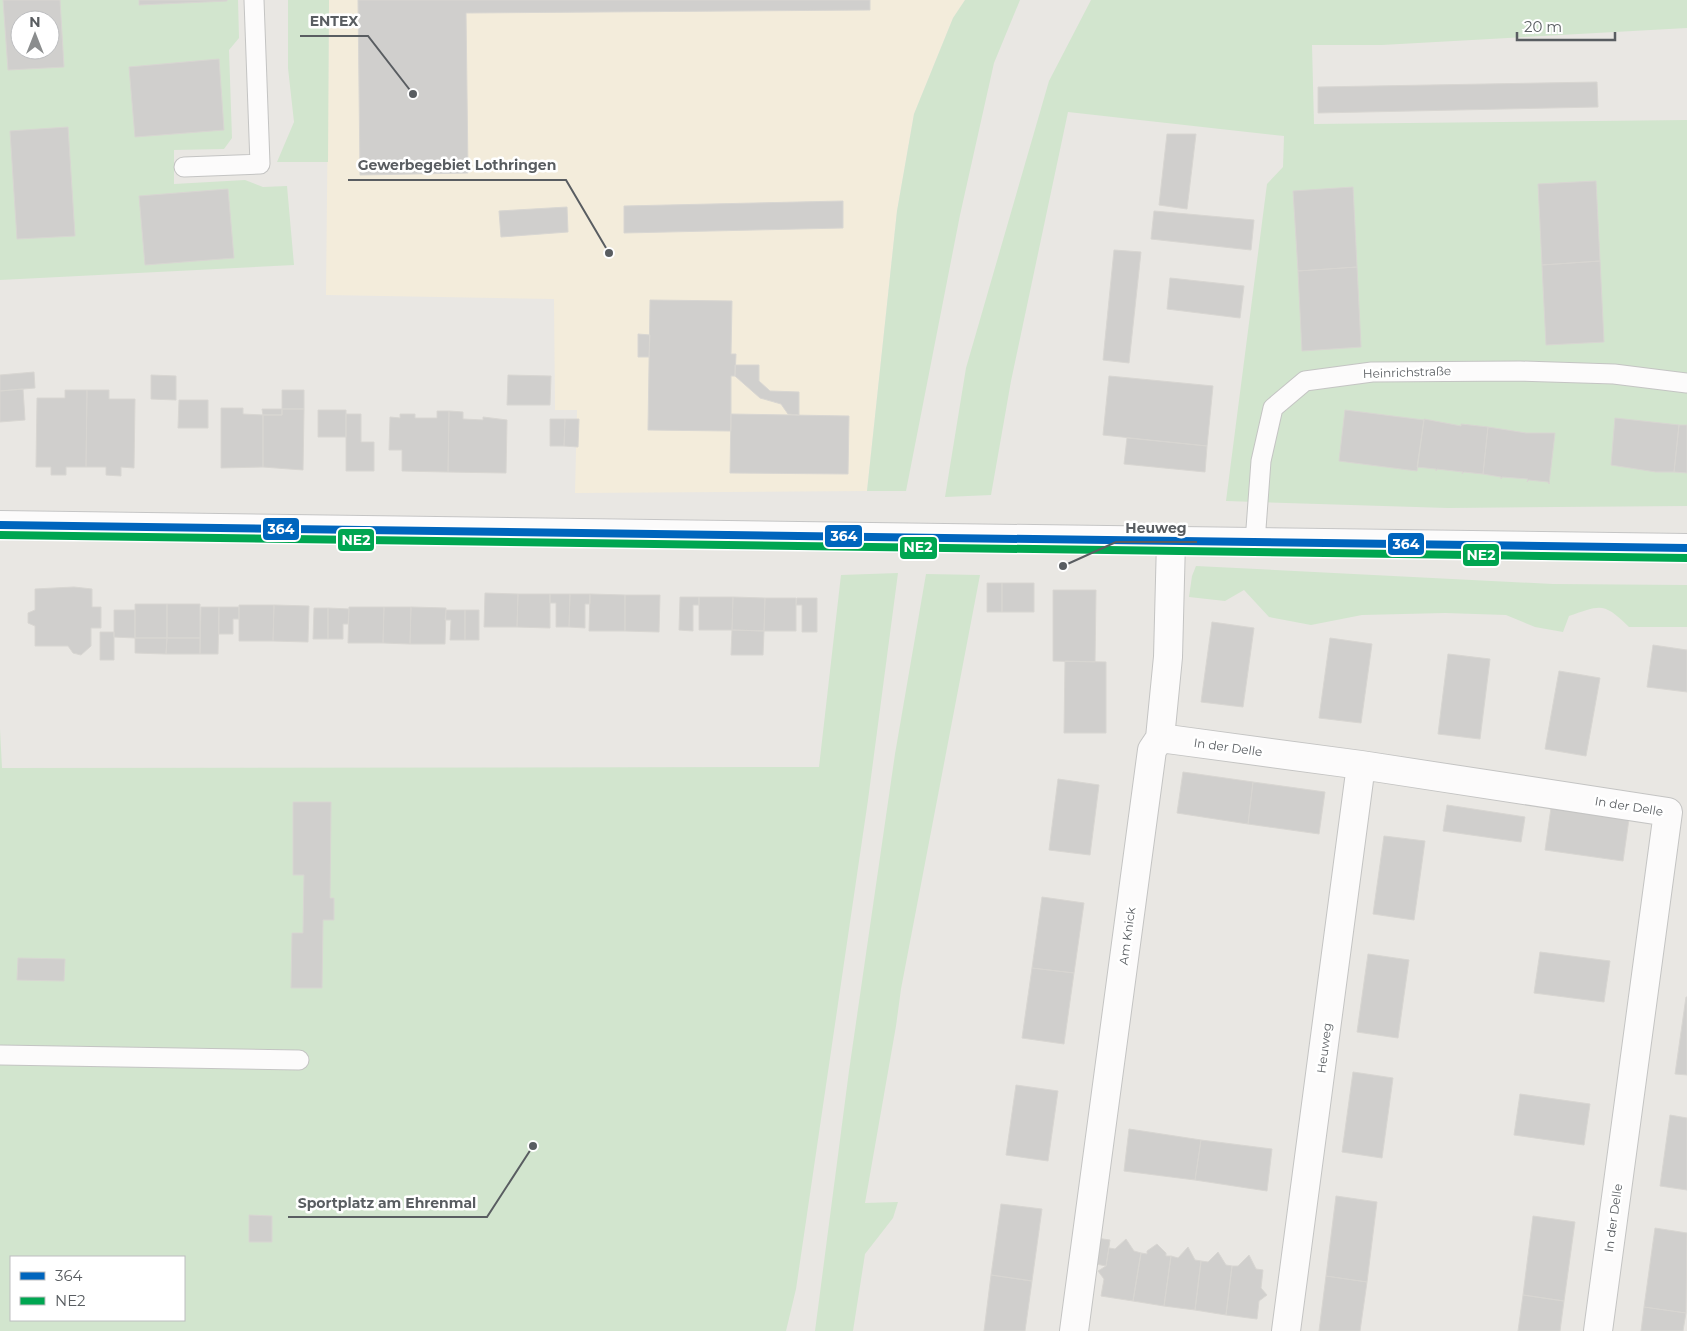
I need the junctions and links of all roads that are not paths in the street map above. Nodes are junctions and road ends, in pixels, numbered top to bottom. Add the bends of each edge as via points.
1 (254, 0) edge
2 (184, 167) dead end
3 (1687, 383) edge
4 (0, 525) edge
5 (1171, 541) junction
6 (1255, 542) junction
7 (1687, 548) edge
8 (1160, 738) junction
9 (1361, 765) junction
10 (0, 1056) edge
11 (299, 1060) dead end
12 (1074, 1331) edge
13 (1286, 1331) edge
14 (1598, 1331) edge

1 - 2 lane via 260,164
3 - 6 lane, Heinrichstraße via 1614,374 1520,371 1372,372 1305,382 1273,408 1261,462
4 - 5 street
5 - 6 street
5 - 8 street, Am Knick via 1168,656
6 - 7 street
8 - 9 street, In der Delle
8 - 12 street, Am Knick via 1152,750
9 - 13 street, Heuweg
9 - 14 street, In der Delle via 1668,812
10 - 11 lane

